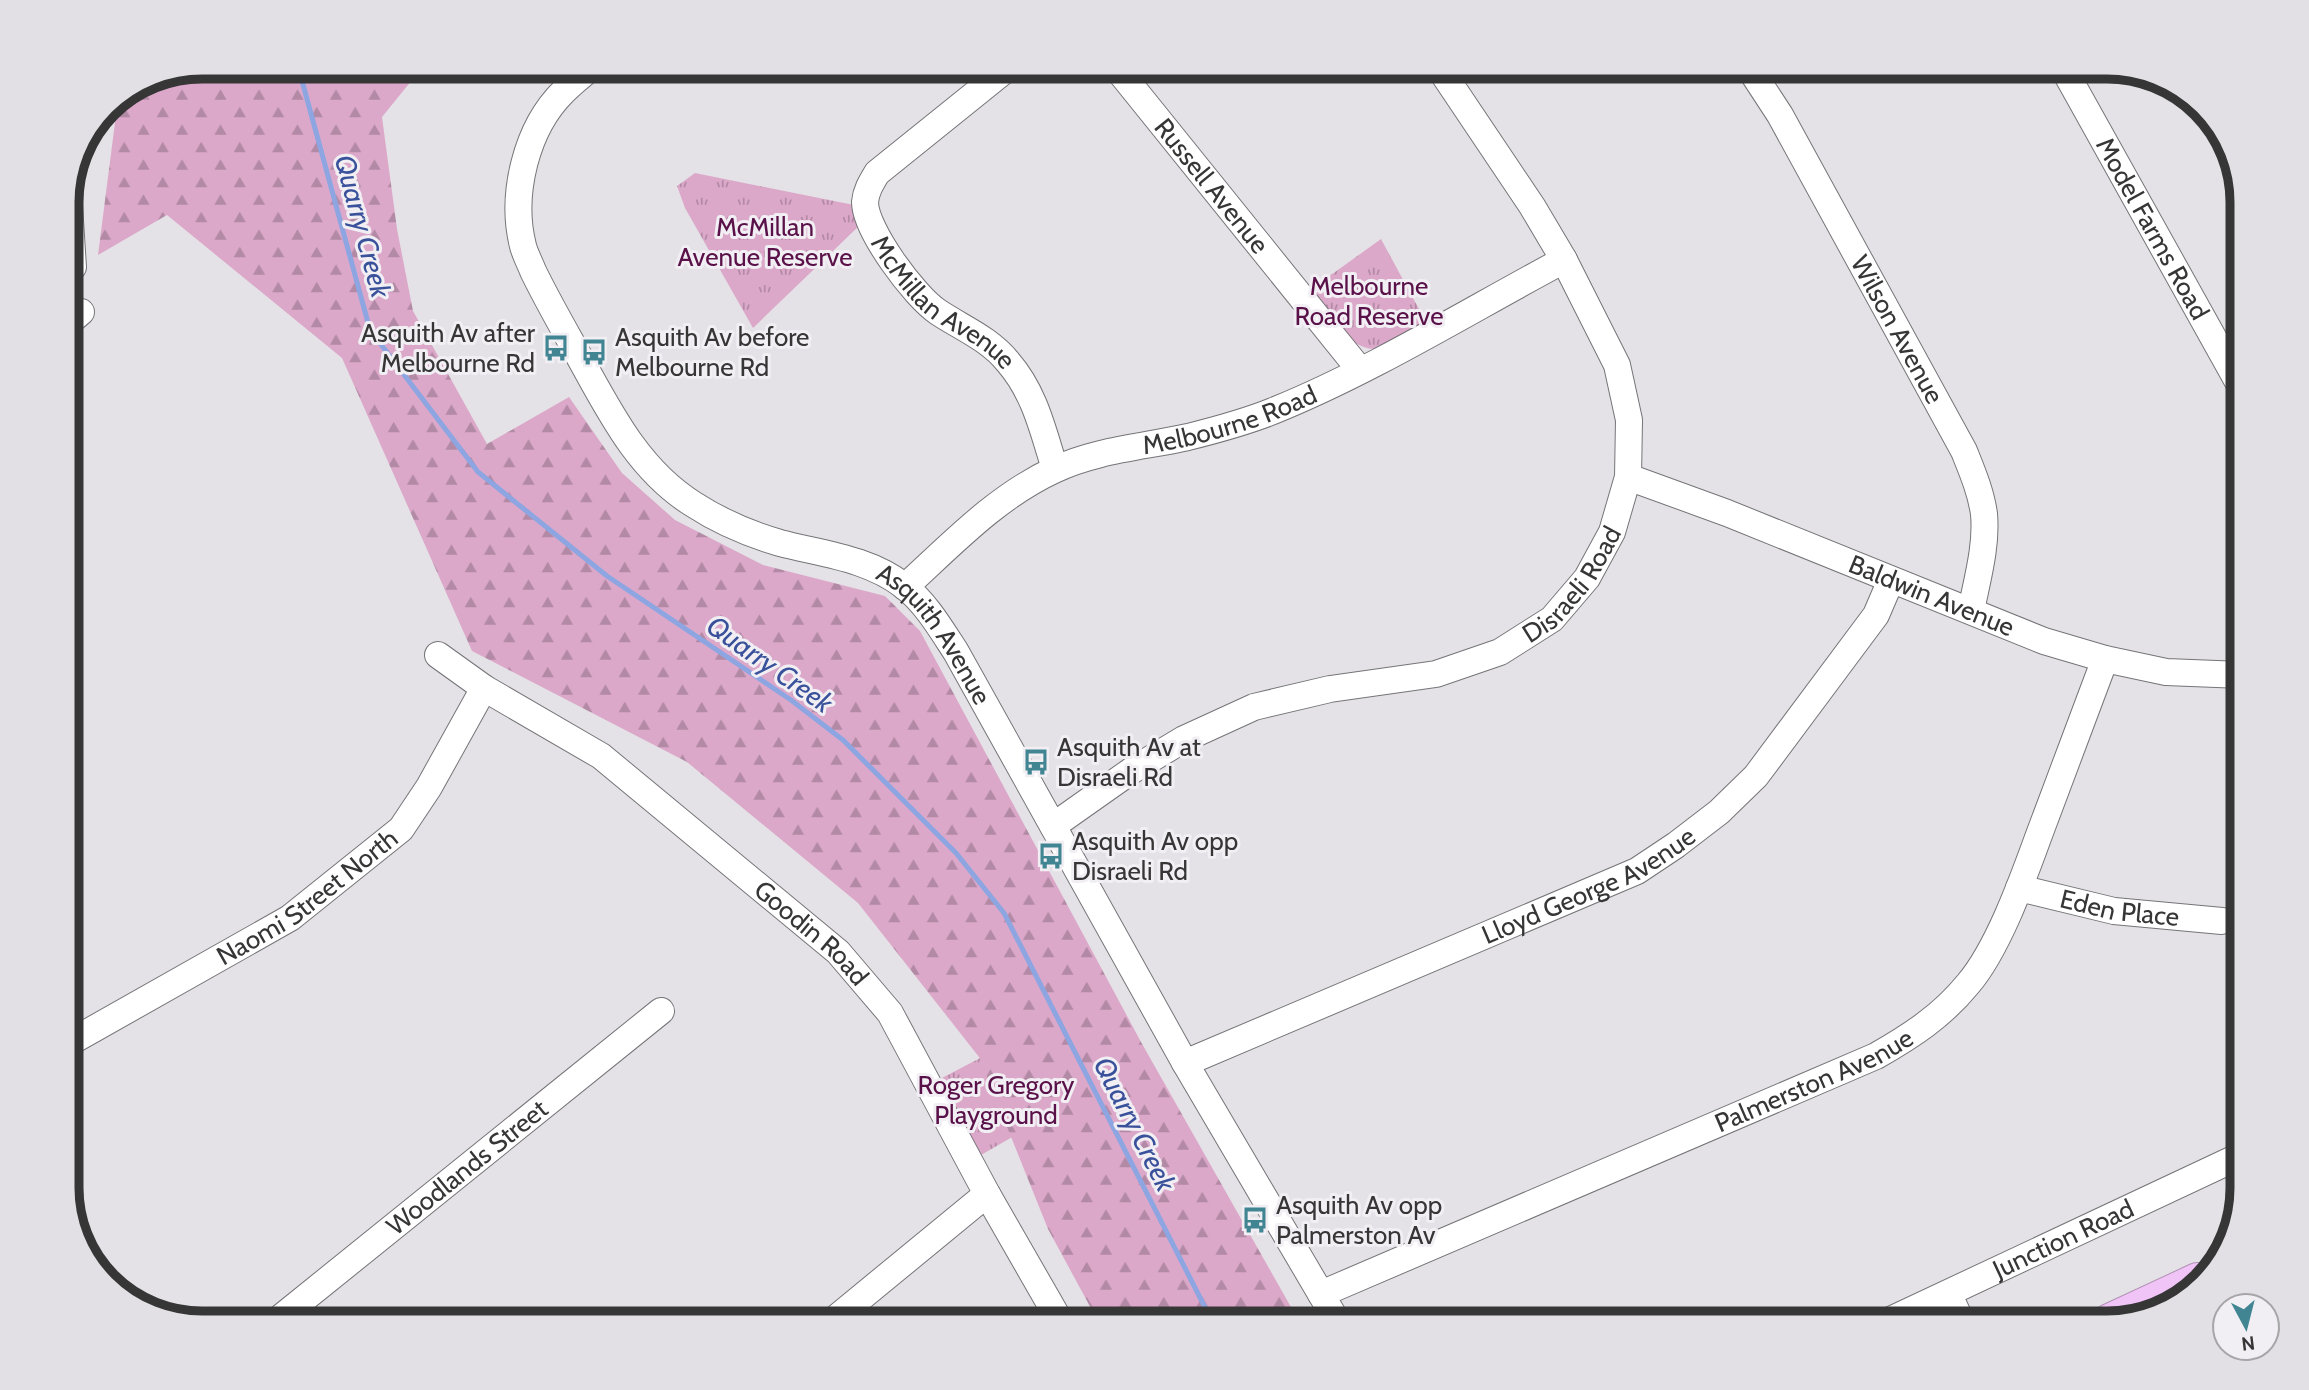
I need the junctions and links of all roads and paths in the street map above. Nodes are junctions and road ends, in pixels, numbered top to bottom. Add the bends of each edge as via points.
1 (578, 79) edge
2 (994, 79) edge
3 (1125, 79) edge
4 (1447, 79) edge
5 (1756, 79) edge
6 (2069, 79) edge
7 (1564, 260) junction
8 (2230, 367) edge
9 (1360, 370) junction
10 (1055, 469) junction
11 (1628, 477) junction
12 (1891, 580) junction
13 (905, 587) junction
14 (1971, 611) junction
15 (438, 655) dead end
16 (2105, 659) junction
17 (2230, 674) edge
18 (484, 688) junction
19 (1054, 826) junction
20 (2020, 888) junction
21 (2222, 921) dead end
22 (661, 1011) dead end
23 (79, 1037) edge
24 (1185, 1063) junction
25 (2230, 1161) edge
26 (987, 1194) junction
27 (1321, 1294) junction
28 (1949, 1295) junction
29 (290, 1311) edge
30 (847, 1311) edge
31 (1054, 1311) edge
32 (1331, 1311) edge
33 (1913, 1311) edge
34 (1956, 1311) edge

1 - 13 street, Asquith Avenue via 545,114 533,139 524,165 519,219 533,271 622,433 644,462 691,504 757,536 863,564
2 - 10 street, McMillan Avenue via 877,173 867,189 865,205 876,234 915,293 984,340 1025,384
3 - 9 street, Russell Avenue
4 - 7 street, Disraeli Road
5 - 14 street, Wilson Avenue via 1964,451 1978,484 1984,515 1983,552
6 - 8 street, Model Farms Road
7 - 9 street, Melbourne Road
7 - 11 street, Disraeli Road via 1617,365 1629,420
9 - 10 street, Melbourne Road via 1255,418 1188,437 1111,451
10 - 13 street, Melbourne Road via 980,517
11 - 12 street, Baldwin Avenue
11 - 19 street, Disraeli Road via 1612,532 1587,578 1552,619 1500,652 1436,674 1330,689 1254,707 1174,745
12 - 14 street, Baldwin Avenue
12 - 24 street, Lloyd George Avenue via 1876,615 1756,776 1676,845 1637,871
13 - 19 street, Asquith Avenue via 956,652
14 - 16 street, Baldwin Avenue via 2044,641
15 - 18 street, Goodin Road
16 - 17 street, Baldwin Avenue via 2166,672
16 - 20 street, Palmerston Avenue
18 - 23 street, Naomi Street North via 401,829 290,918
18 - 26 street, Goodin Road via 601,756 838,952 890,1013
19 - 24 street, Asquith Avenue
20 - 21 street, Eden Place via 2114,911
20 - 27 street, Palmerston Avenue via 1970,982 1912,1036 1876,1056
22 - 29 street, Woodlands Street
24 - 27 street, Asquith Avenue
25 - 28 street, Junction Road
26 - 30 street
26 - 31 street, Goodin Road
27 - 32 street, Asquith Avenue
28 - 33 street, Junction Road
28 - 34 street

